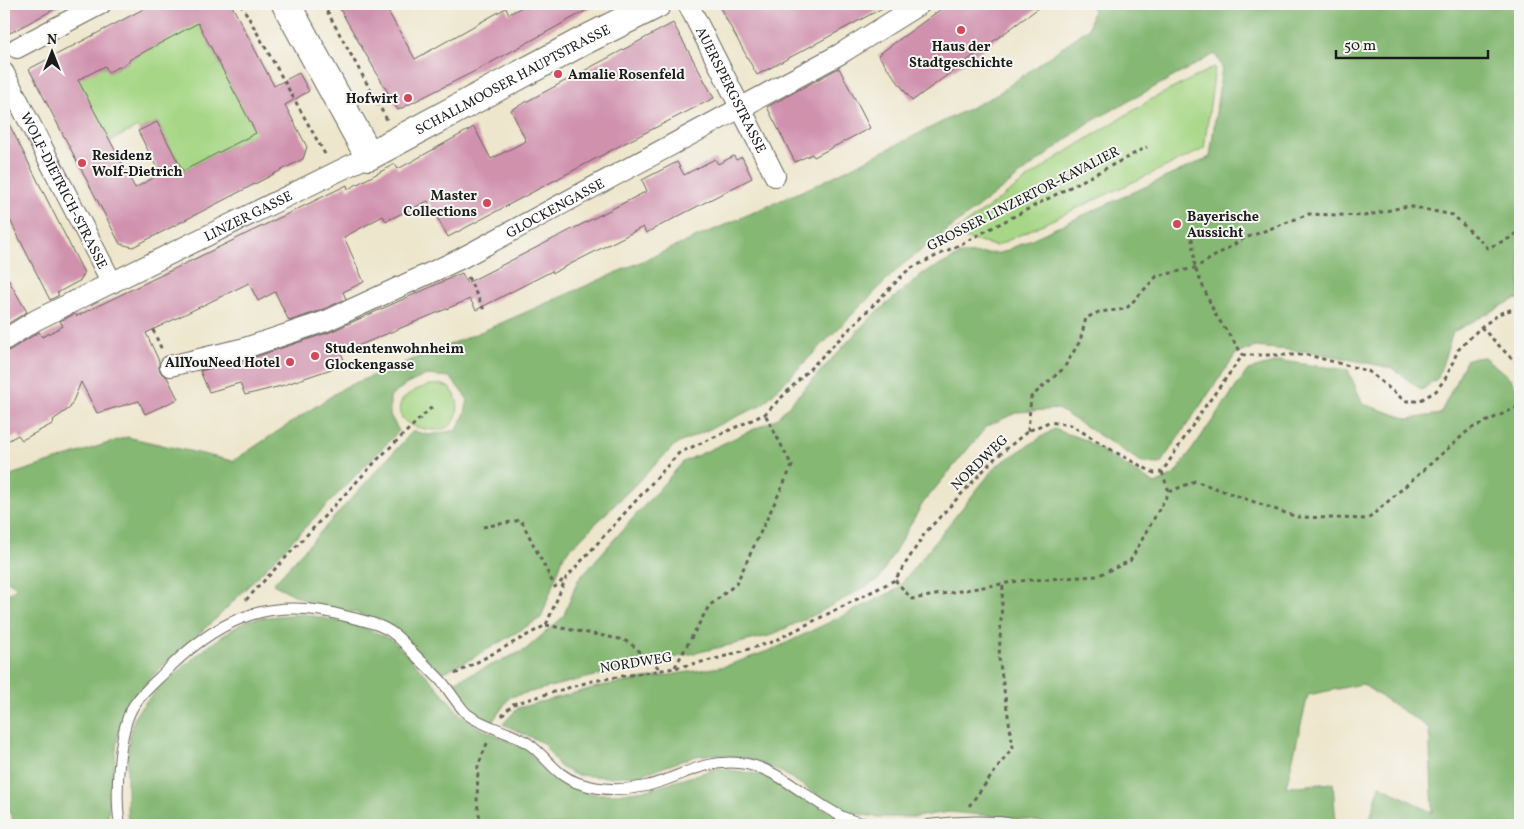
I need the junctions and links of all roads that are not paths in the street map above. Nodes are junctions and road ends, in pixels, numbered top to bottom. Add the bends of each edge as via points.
1 (101, 4) edge
2 (286, 4) edge
3 (657, 4) edge
4 (688, 4) edge
5 (920, 4) edge
6 (17, 48) dead end
7 (7, 80) edge
8 (740, 107) junction
9 (369, 156) junction
10 (776, 176) dead end
11 (124, 283) junction
12 (4, 340) edge
13 (170, 366) dead end
14 (120, 825) edge
15 (871, 825) edge
16 (928, 825) edge
17 (1025, 825) edge

1 - 6 street
2 - 9 street
3 - 9 street, SCHALLMOOSER HAUPTSTRASSE
4 - 8 street, AUERSPERGSTRASSE
5 - 8 street, GLOCKENGASSE via 840,54
7 - 11 street, WOLF-DIETRICH-STRASSE
8 - 10 street, AUERSPERGSTRASSE
8 - 13 street, GLOCKENGASSE via 460,259 326,322 245,348
9 - 11 street, LINZER GASSE
11 - 12 street, LINZER GASSE via 36,320
14 - 15 lane via 120,763 125,726 133,707 181,656 221,626 248,614 282,607 310,608 381,626 396,635 442,682 466,713 528,743 558,772 575,782 596,789 621,789 646,786 702,765 741,763 764,768 842,817
16 - 17 lane via 958,821

